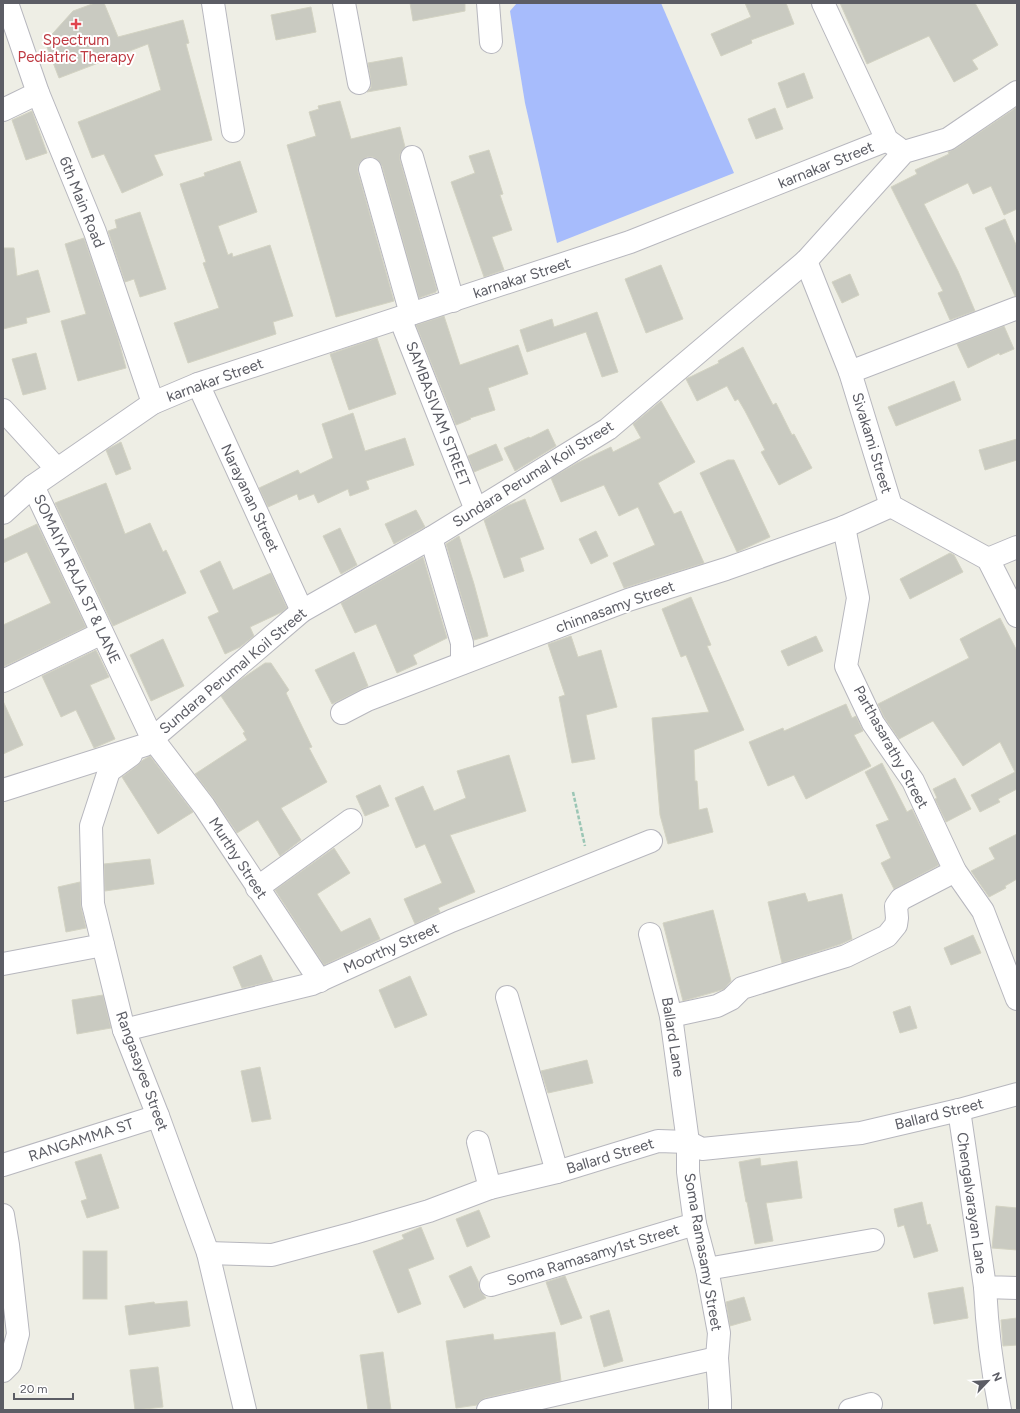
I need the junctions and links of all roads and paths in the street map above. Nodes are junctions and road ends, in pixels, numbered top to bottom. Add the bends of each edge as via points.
1 (213, 3) edge
2 (344, 3) edge
3 (488, 3) edge
4 (823, 3) edge
5 (10, 4) edge
6 (492, 42) dead end
7 (359, 83) dead end
8 (1017, 92) edge
9 (38, 93) junction
10 (3, 110) edge
11 (233, 131) dead end
12 (896, 146) junction
13 (412, 157) dead end
14 (370, 169) dead end
15 (806, 261) junction
16 (453, 301) junction
17 (1017, 308) edge
18 (406, 316) junction
19 (850, 372) junction
20 (198, 384) junction
21 (153, 403) junction
22 (3, 410) edge
23 (57, 469) junction
24 (33, 486) junction
25 (891, 506) junction
26 (476, 510) junction
27 (3, 513) edge
28 (844, 527) junction
29 (430, 538) junction
30 (1017, 547) edge
31 (988, 559) junction
32 (302, 611) junction
33 (1017, 616) edge
34 (102, 633) junction
35 (462, 663) junction
36 (3, 681) edge
37 (342, 713) dead end
38 (149, 742) junction
39 (3, 790) edge
40 (573, 792) dead end
41 (351, 820) dead end
42 (651, 841) dead end
43 (589, 866) junction
44 (955, 871) junction
45 (257, 888) junction
46 (650, 934) dead end
47 (103, 945) junction
48 (3, 964) edge
49 (320, 981) junction
50 (507, 997) dead end
51 (1017, 999) edge
52 (672, 1016) junction
53 (124, 1030) junction
54 (1017, 1094) edge
55 (959, 1110) junction
56 (158, 1116) junction
57 (478, 1142) dead end
58 (688, 1142) junction
59 (3, 1165) edge
60 (557, 1172) junction
61 (490, 1188) junction
62 (3, 1215) edge
63 (695, 1224) junction
64 (873, 1240) dead end
65 (208, 1253) junction
66 (707, 1269) junction
67 (491, 1285) dead end
68 (985, 1287) junction
69 (1017, 1288) edge
70 (717, 1358) junction
71 (3, 1371) edge
72 (561, 1402) edge
73 (871, 1404) dead end
74 (245, 1410) edge
75 (488, 1410) edge
76 (720, 1410) edge
77 (850, 1410) edge
78 (1000, 1410) edge

1 - 11 street
2 - 7 street
3 - 6 street
4 - 12 street
5 - 9 street, 6th Main Road
8 - 12 street via 948,139
9 - 10 street
9 - 21 street, 6th Main Road via 95,232
12 - 15 street, Sundara Perumal Koil Street
12 - 16 street, karnakar Street via 630,242
13 - 16 street
14 - 18 street, SAMBASIVAM STREET
15 - 19 street, Sivakami Street
15 - 26 street, Sundara Perumal Koil Street via 608,429
16 - 18 street, karnakar Street
17 - 19 street
18 - 20 street, karnakar Street
18 - 26 street, SAMBASIVAM STREET
19 - 25 street, Sivakami Street
20 - 21 street, karnakar Street
20 - 32 street, Narayanan Street
21 - 23 street, SOMAIYA RAJA ST & LANE
22 - 23 street
23 - 24 street, SOMAIYA RAJA ST & LANE
24 - 27 street
24 - 34 street, SOMAIYA RAJA ST & LANE
25 - 28 street, chinnasamy Street
25 - 31 street, Sivakami Street
26 - 29 street, Sundara Perumal Koil Street
28 - 35 street, chinnasamy Street via 726,569 628,600
28 - 44 street, Parthasarathy Street via 858,598 846,666 873,722 913,781
29 - 32 street, Sundara Perumal Koil Street
29 - 35 street via 462,643
30 - 31 street
31 - 33 street
32 - 38 street, Sundara Perumal Koil Street
34 - 36 street
34 - 38 street, SOMAIYA RAJA ST & LANE
35 - 37 street, chinnasamy Street via 366,700
38 - 39 street, Sundara Perumal Koil Street
38 - 45 street, Murthy Street via 204,806
38 - 47 street, Rangasayee Street via 109,771 91,826 94,904
40 - 43 path
41 - 45 street
42 - 43 street, Moorthy Street
43 - 49 street, Moorthy Street via 450,921
44 - 51 street, Parthasarathy Street via 984,911
44 - 52 street via 901,898 896,906 896,925 887,936 846,956 742,988 731,999 717,1006
45 - 49 street, Murthy Street
46 - 52 street, Ballard Lane
47 - 48 street
47 - 53 street, Rangasayee Street
49 - 53 street, Moorthy Street
50 - 60 street
52 - 58 street, Ballard Lane
53 - 56 street, Rangasayee Street
54 - 55 street, Ballard Street
55 - 58 street, Ballard Street via 854,1134 702,1149
55 - 68 street, Chengalvarayan Lane
56 - 59 street, RANGAMMA ST
56 - 65 street, Rangasayee Street
57 - 61 street
58 - 60 street, Ballard Street via 658,1141
58 - 63 street, Soma Ramasamy Street via 688,1172
60 - 61 street, Ballard Street
61 - 65 street, Ballard Street via 429,1211 272,1255
62 - 71 street via 18,1334 10,1364
63 - 66 street, Soma Ramasamy Street
63 - 67 street, Soma Ramasamy1st Street
64 - 66 street
65 - 74 street, Rangasayee Street
66 - 70 street, Soma Ramasamy Street via 719,1333
68 - 69 street, Chengalvarayan Lane
68 - 78 street via 993,1376
70 - 72 street
70 - 76 street, Soma Ramasamy Street
72 - 75 street
73 - 77 street

